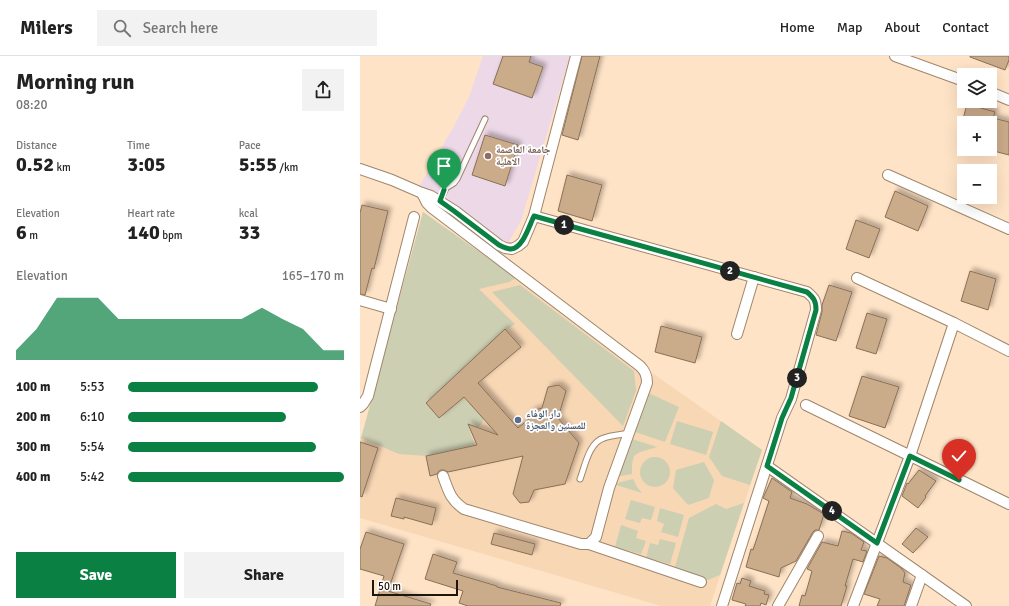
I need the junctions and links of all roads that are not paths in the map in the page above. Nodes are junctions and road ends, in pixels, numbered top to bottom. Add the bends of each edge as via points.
1 (576, 56) edge
2 (895, 56) edge
3 (957, 78) edge
4 (997, 95) edge
5 (1009, 100) edge
6 (485, 119) dead end
7 (360, 169) edge
8 (888, 175) dead end
9 (422, 193) junction
10 (440, 201) junction
11 (534, 216) junction
12 (414, 217) dead end
13 (1009, 229) edge
14 (754, 277) junction
15 (857, 278) dead end
16 (360, 300) edge
17 (391, 309) junction
18 (954, 323) junction
19 (737, 334) dead end
20 (1009, 351) edge
21 (806, 405) dead end
22 (360, 407) edge
23 (629, 433) junction
24 (910, 456) junction
25 (767, 466) junction
26 (443, 476) dead end
27 (580, 479) dead end
28 (1009, 504) edge
29 (818, 536) dead end
30 (877, 543) junction
31 (590, 544) junction
32 (922, 575) junction
33 (701, 582) dead end
34 (722, 606) edge
35 (778, 606) edge
36 (853, 606) edge
37 (911, 606) edge
38 (966, 606) edge

1 - 11 street
2 - 3 street
4 - 5 street
6 - 10 lane via 457,179 446,188
7 - 9 street
8 - 13 street
9 - 10 street
9 - 23 street via 432,208 640,366 646,373 648,383
10 - 11 street via 505,248 512,249 523,242
11 - 14 street
12 - 17 street
14 - 19 street
14 - 25 street via 807,292 816,304 791,398
15 - 18 street
16 - 17 street
17 - 22 street via 368,396
18 - 20 street
18 - 24 street
21 - 24 street
23 - 27 lane via 597,441 592,446
23 - 31 street via 609,488 596,537
24 - 28 street
24 - 30 street
25 - 30 street
25 - 34 street
26 - 31 street via 450,496 464,509 581,544
29 - 35 street
30 - 32 street
30 - 36 street
31 - 33 street
32 - 37 street
32 - 38 street

